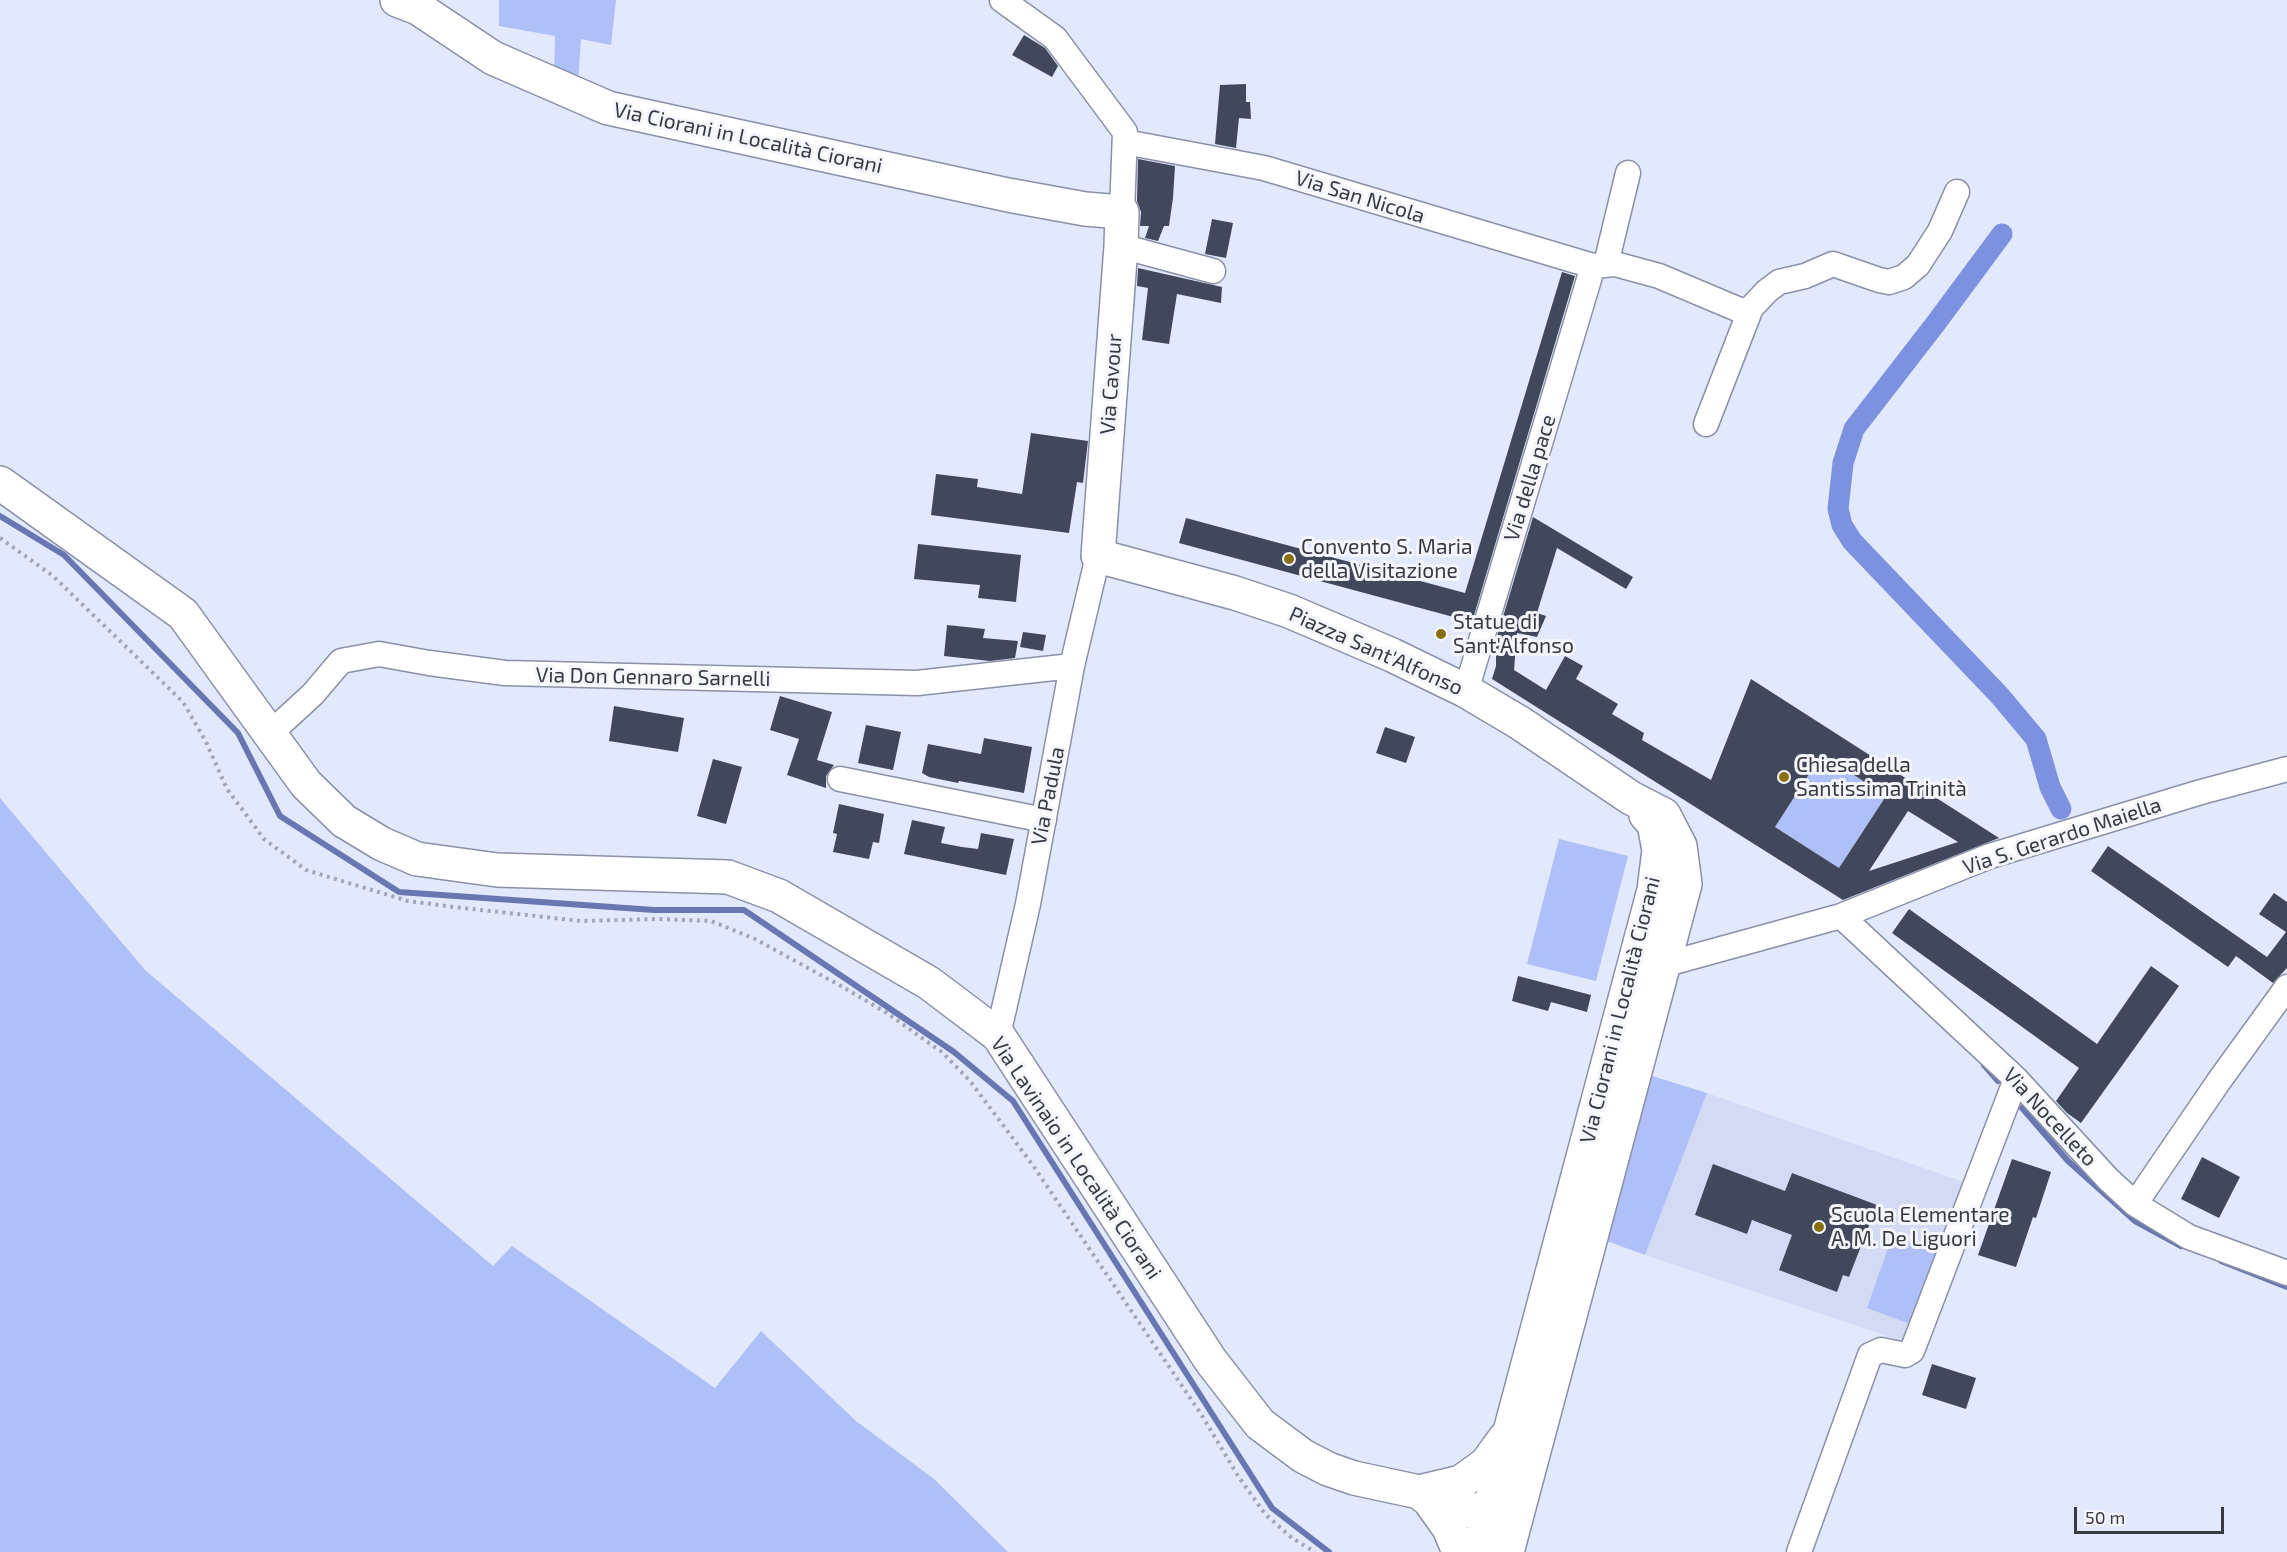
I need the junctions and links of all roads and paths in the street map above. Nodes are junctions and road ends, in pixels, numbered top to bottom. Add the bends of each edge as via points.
1 (397, 0) edge
2 (1002, 0) edge
3 (1125, 142) junction
4 (1628, 173) dead end
5 (1957, 192) dead end
6 (1122, 212) junction
7 (1121, 246) junction
8 (1599, 265) junction
9 (1214, 271) dead end
10 (1751, 308) junction
11 (1706, 424) dead end
12 (0, 483) edge
13 (0, 538) edge
14 (1098, 556) junction
15 (1072, 666) junction
16 (1466, 691) junction
17 (272, 739) junction
18 (2287, 769) edge
19 (840, 779) dead end
20 (1631, 798) joint
21 (1044, 820) junction
22 (1841, 916) junction
23 (1649, 961) junction
24 (2287, 987) edge
25 (998, 1035) junction
26 (2016, 1079) junction
27 (2135, 1204) junction
28 (2287, 1273) edge
29 (1510, 1432) junction
30 (1427, 1493) junction
31 (1503, 1510) junction
32 (1315, 1552) edge
33 (1459, 1552) edge
34 (1478, 1552) edge
35 (1507, 1552) edge
36 (1799, 1552) edge

1 - 6 street, Via Ciorani in Località Ciorani via 418,8 493,58 608,108 1008,195
2 - 3 street via 1055,38 1125,132
3 - 6 street
3 - 8 street, Via San Nicola via 1264,168
4 - 8 street, Via della pace
5 - 10 street via 1940,231 1904,278 1889,282 1833,264 1779,282
6 - 7 street, Via Cavour
7 - 9 street
7 - 14 street, Via Cavour
8 - 10 street, Via San Nicola via 1659,276 1742,311
8 - 16 street, Via della pace
10 - 11 street
12 - 17 street, Via Lavinaio in Località Ciorani via 183,614
13 - 32 path via 53,576 183,702 206,741 226,789 264,838 306,870 408,901 454,907 581,921 711,921 755,939 887,1013 943,1053 970,1081 1032,1164 1265,1514
14 - 15 street, Via Padula
14 - 16 street, Piazza Sant'Alfonso via 1289,611
15 - 17 street, Via Don Gennaro Sarnelli via 917,683 506,673 379,654 341,661 276,728
15 - 21 street, Via Padula
16 - 20 street, Piazza Sant'Alfonso
17 - 25 street, Via Lavinaio in Località Ciorani via 306,784 344,821 417,860 497,870 728,877 778,896 929,983
18 - 22 street, Via S. Gerardo Maiella via 1990,856
19 - 21 street
20 - 23 street, Via Ciorani in Località Ciorani via 1654,824 1659,850
21 - 25 street, Via Padula
22 - 23 street, Via S. Gerardo Maiella
22 - 26 street, Via Nocelleto
23 - 29 street, Via Ciorani in Località Ciorani
23 - 31 street, Via Ciorani in Località Ciorani
24 - 27 street
25 - 30 street, Via Lavinaio in Località Ciorani via 1211,1361 1260,1424 1328,1469
26 - 27 street, Via Nocelleto
26 - 36 street via 1912,1351 1905,1355 1881,1350 1870,1355
27 - 28 street, Via Nocelleto via 2188,1238
29 - 30 street via 1486,1464 1461,1482
29 - 31 street, Via Ciorani in Località Ciorani
30 - 31 street, Via Lavinaio in Località Ciorani via 1462,1510
30 - 33 street
31 - 34 street, Via Ciorani in Località Ciorani
31 - 35 street, Via Ciorani in Località Ciorani

